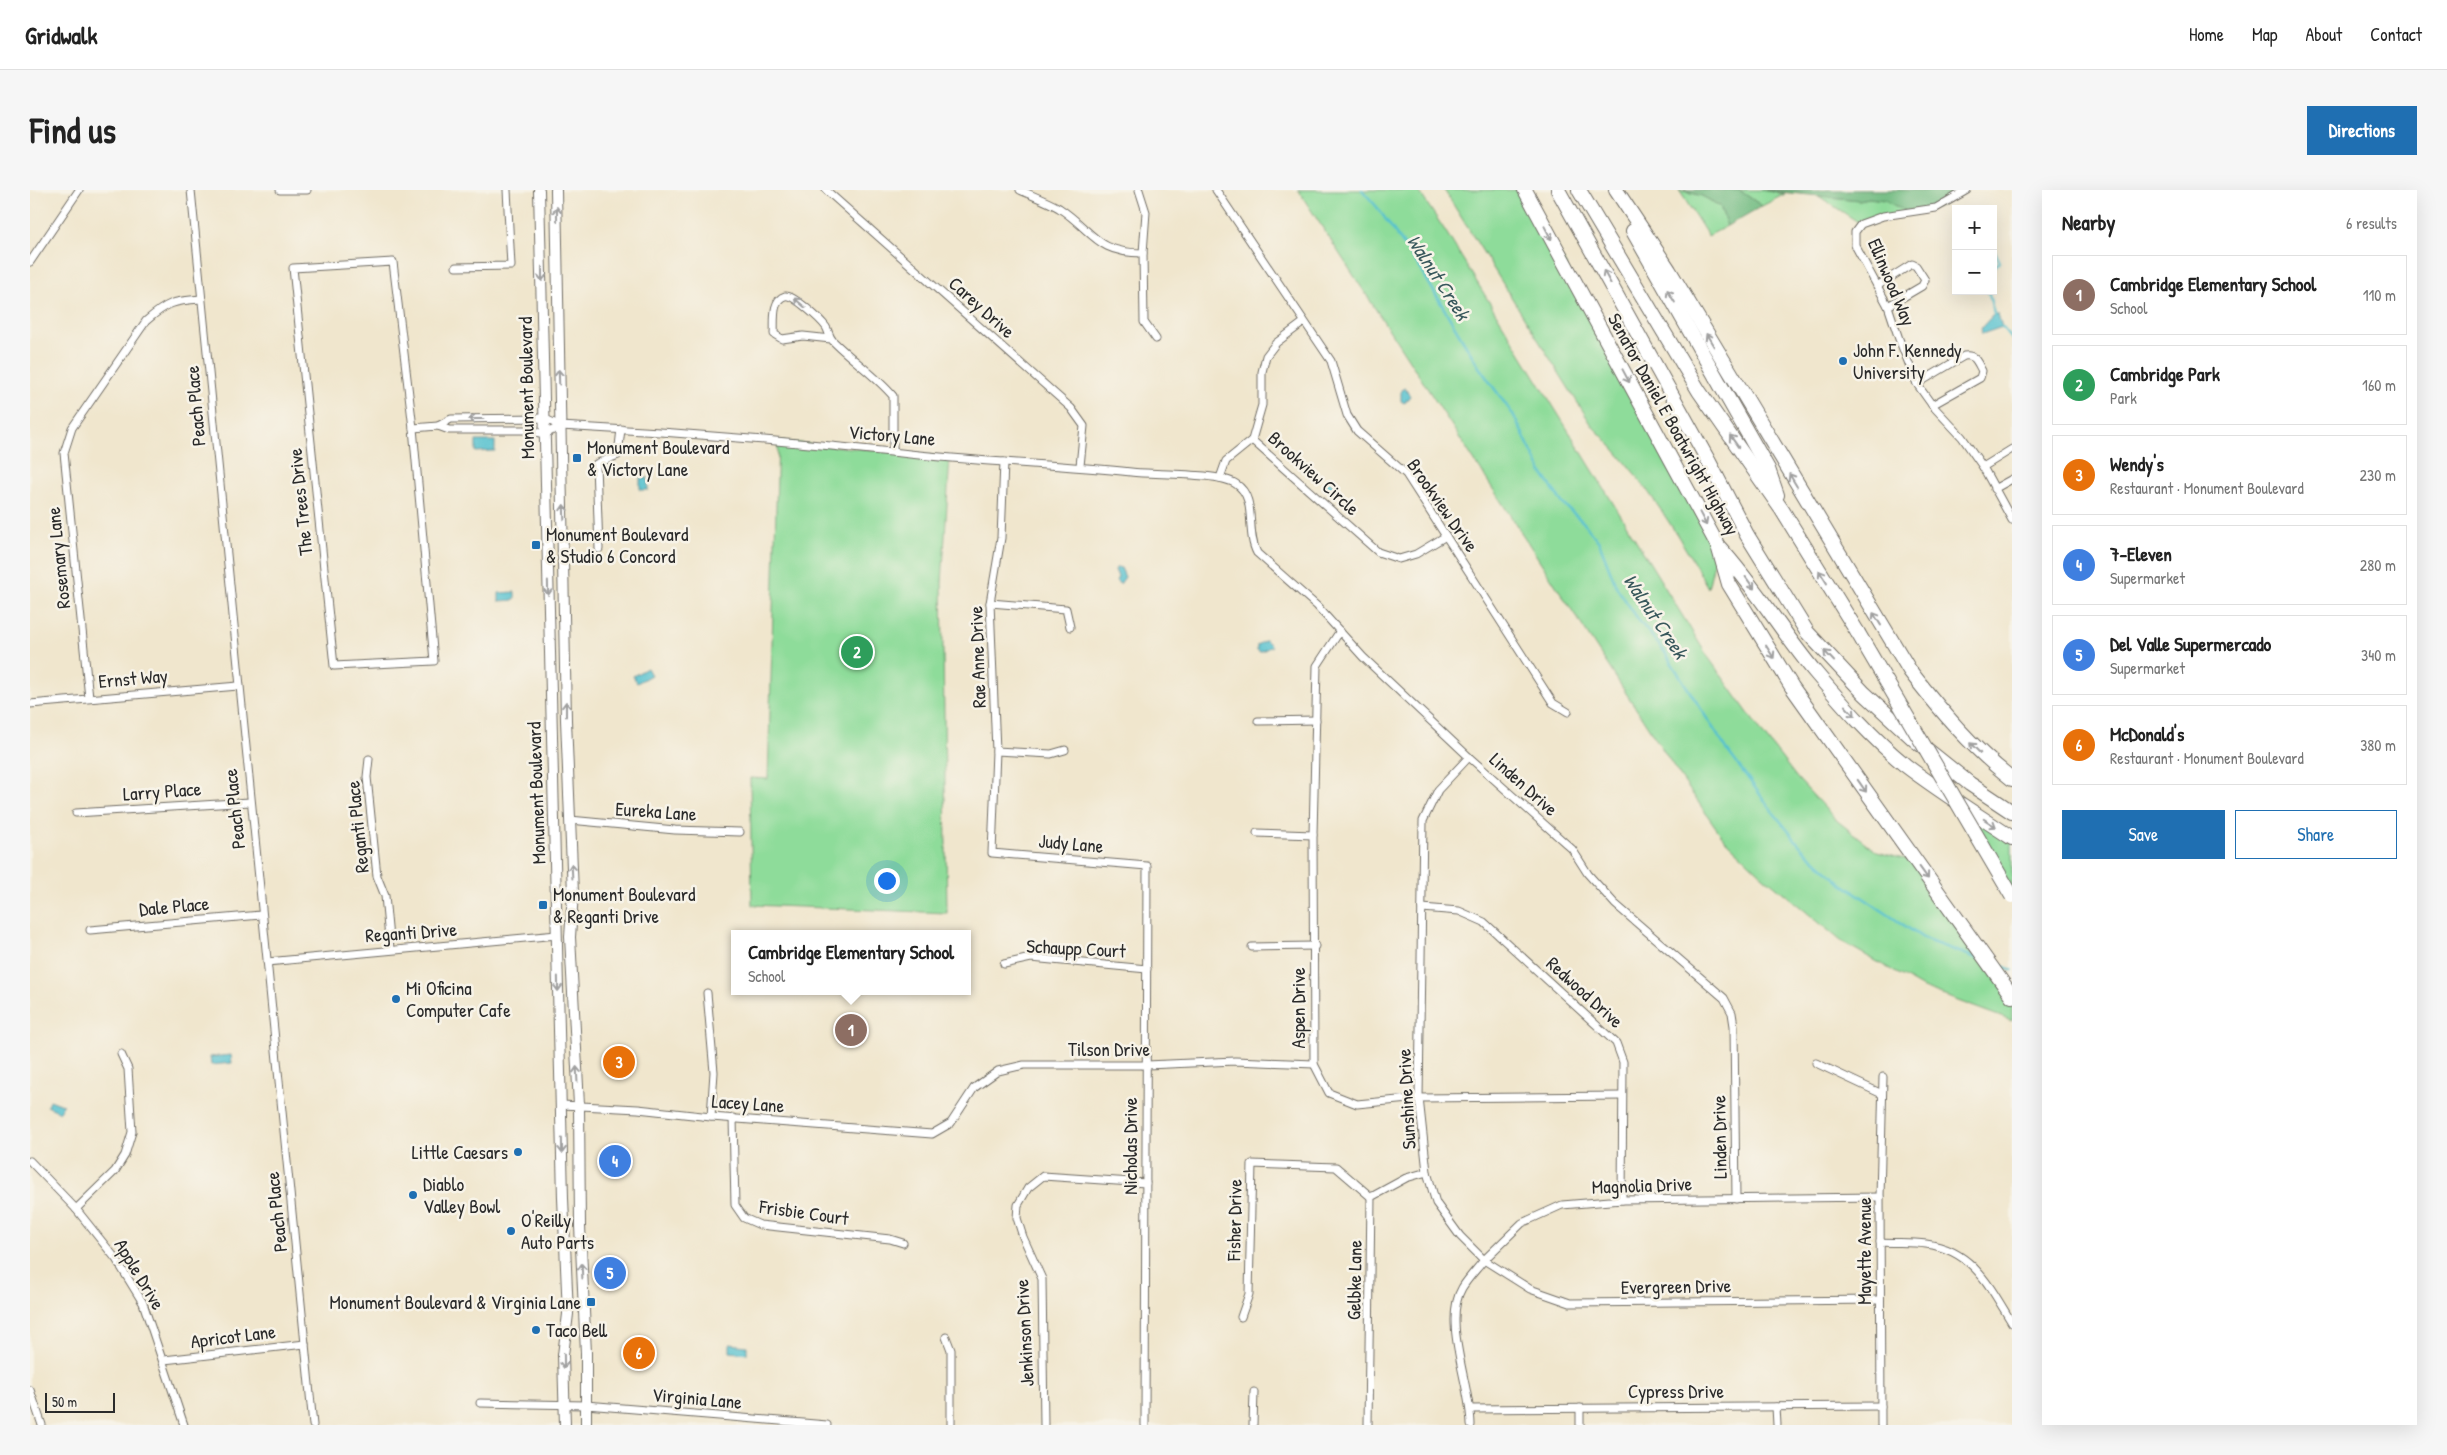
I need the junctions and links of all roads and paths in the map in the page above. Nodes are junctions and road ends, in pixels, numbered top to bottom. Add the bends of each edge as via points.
1 (79, 190) edge
2 (190, 190) edge
3 (280, 190) edge
4 (307, 190) edge
5 (507, 190) edge
6 (539, 190) edge
7 (556, 190) edge
8 (826, 190) edge
9 (1020, 190) edge
10 (1140, 190) edge
11 (1216, 190) edge
12 (1525, 190) edge
13 (1558, 190) edge
14 (1579, 190) edge
15 (1608, 190) edge
16 (1616, 190) edge
17 (1967, 190) edge
18 (1143, 253) junction
19 (30, 262) edge
20 (456, 267) dead end
21 (1877, 286) junction
22 (201, 299) junction
23 (1888, 306) junction
24 (1304, 322) junction
25 (831, 339) junction
26 (1156, 339) dead end
27 (1917, 384) junction
28 (1932, 405) junction
29 (543, 418) junction
30 (438, 426) junction
31 (561, 426) junction
32 (413, 428) junction
33 (621, 429) junction
34 (544, 434) junction
35 (1252, 440) junction
36 (2012, 449) edge
37 (892, 452) junction
38 (1004, 462) junction
39 (1080, 466) junction
40 (1983, 467) junction
41 (1220, 478) junction
42 (2012, 480) edge
43 (1994, 490) junction
44 (1782, 510) junction
45 (2012, 520) edge
46 (1446, 536) junction
47 (1718, 546) junction
48 (599, 549) dead end
49 (990, 603) junction
50 (1070, 627) dead end
51 (1340, 631) junction
52 (238, 686) junction
53 (89, 698) junction
54 (30, 704) edge
55 (1568, 712) dead end
56 (1316, 720) junction
57 (1258, 721) dead end
58 (996, 750) junction
59 (1065, 750) dead end
60 (1469, 757) junction
61 (369, 759) dead end
62 (2012, 779) edge
63 (250, 802) junction
64 (2012, 812) edge
65 (76, 813) dead end
66 (570, 820) junction
67 (740, 832) dead end
68 (1257, 833) dead end
69 (1313, 835) junction
70 (2012, 838) edge
71 (992, 853) joint
72 (1147, 866) joint
73 (2012, 896) edge
74 (1422, 908) junction
75 (261, 915) junction
76 (90, 930) dead end
77 (557, 935) junction
78 (1315, 946) junction
79 (1252, 948) dead end
80 (390, 949) junction
81 (267, 962) junction
82 (1004, 964) dead end
83 (1147, 968) junction
84 (707, 993) dead end
85 (2012, 996) edge
86 (121, 1054) dead end
87 (1816, 1063) dead end
88 (1314, 1064) junction
89 (1147, 1065) junction
90 (1883, 1077) dead end
91 (1882, 1094) junction
92 (1622, 1096) junction
93 (1419, 1098) junction
94 (562, 1105) junction
95 (579, 1105) junction
96 (712, 1117) junction
97 (733, 1118) junction
98 (932, 1134) joint
99 (30, 1161) edge
100 (1427, 1172) junction
101 (1146, 1183) junction
102 (1371, 1197) junction
103 (1880, 1197) junction
104 (1736, 1199) junction
105 (1622, 1200) junction
106 (76, 1209) junction
107 (1880, 1242) junction
108 (902, 1243) dead end
109 (1484, 1260) junction
110 (1880, 1300) junction
111 (1242, 1317) dead end
112 (2012, 1324) edge
113 (946, 1337) dead end
114 (306, 1344) junction
115 (164, 1360) junction
116 (30, 1390) edge
117 (1254, 1392) dead end
118 (480, 1403) dead end
119 (565, 1404) junction
120 (586, 1405) junction
121 (1881, 1406) junction
122 (1580, 1408) junction
123 (1776, 1408) junction
124 (1471, 1409) junction
125 (42, 1425) edge
126 (184, 1425) edge
127 (313, 1425) edge
128 (565, 1425) edge
129 (586, 1425) edge
130 (827, 1425) edge
131 (951, 1425) edge
132 (1044, 1425) edge
133 (1145, 1425) edge
134 (1253, 1425) edge
135 (1368, 1425) edge
136 (1471, 1425) edge
137 (1580, 1425) edge
138 (1777, 1425) edge
139 (1881, 1425) edge

1 - 19 street
2 - 22 street, Peach Place
3 - 4 street
5 - 20 street via 511,266
6 -> 29 main road, Monument Boulevard
31 -> 7 main road, Monument Boulevard
8 - 39 street, Carey Drive via 1071,408 1084,426
9 - 18 street via 1057,207 1100,244 1125,253
10 - 18 street via 1146,212
11 - 24 street, Brookview Drive
12 -> 47 highway, Senator Daniel E Boatwright Highway
64 -> 13 highway, Senator Daniel E Boatwright Highway via 1915,740 1864,693 1807,632 1747,535
44 -> 14 highway via 1699,391
44 -> 15 highway via 1768,469
62 -> 16 highway via 1951,724 1910,671 1669,270
17 - 21 street, Ellinwood Way via 1936,208 1883,216 1861,224 1855,232 1855,245
18 - 26 street via 1144,322
21 - 23 street, Ellinwood Way
21 - 23 street via 1912,264 1925,280 1922,286
22 - 52 street, Peach Place
22 - 53 street, Rosemary Lane via 172,302 146,321 72,428 66,442 64,453
23 - 27 street, Ellinwood Way
24 - 35 street, Brookview Circle via 1276,343 1266,356 1262,372 1262,406
24 - 46 street, Brookview Drive via 1331,361 1347,414 1357,431 1406,474
25 -> 25 street via 826,326 797,300 791,296 778,300 774,334 777,337
25 - 37 street via 893,396
27 - 28 street, Ellinwood Way
27 - 28 street via 1964,356 1974,357 1982,371 1980,378
28 - 40 street, Ellinwood Way via 1952,424
29 -> 30 street via 451,419
29 - 31 street
29 - 34 main road, Monument Boulevard
30 - 32 street
30 - 34 street via 449,430 525,430
31 - 33 street, Victory Lane
31 - 34 street
66 -> 31 main road, Monument Boulevard
32 - 32 street, The Trees Drive via 434,661 334,666 293,268 393,262
33 - 37 street, Victory Lane
33 - 48 street via 618,455 596,464
34 -> 77 main road, Monument Boulevard
35 - 41 street via 1226,461
35 - 46 street, Brookview Circle via 1378,552 1399,559 1416,554
36 - 40 street
37 - 38 street, Victory Lane
38 - 39 street, Victory Lane
38 - 49 street, Rae Anne Drive via 1001,538
39 - 41 street, Victory Lane
40 - 43 street, Ellinwood Way
41 - 51 street, Linden Drive via 1235,483 1249,499 1251,542 1257,553
42 - 43 street
43 - 45 street, Ellinwood Way
73 -> 44 highway, bridge
46 - 55 street, Brookview Drive via 1553,702
47 -> 70 highway, Senator Daniel E Boatwright Highway via 1745,575 1814,671 1874,736 1925,780
47 -> 85 highway via 1729,584 1792,687
49 - 50 street via 1066,610
49 - 58 street, Rae Anne Drive
51 - 56 street, Aspen Drive via 1317,666
51 - 60 street, Linden Drive
52 - 53 street, Ernst Way
52 - 63 street, Peach Place
53 - 54 street, Ernst Way
56 - 57 street
56 - 69 street, Aspen Drive
58 - 59 street via 1051,754
58 - 71 street, Rae Anne Drive
60 - 74 street, Sunshine Drive via 1438,790 1423,821
60 - 104 street, Linden Drive via 1572,849 1588,874 1615,904 1724,998 1734,1026
61 - 80 street, Reganti Place via 367,777 377,876 385,896
63 - 65 street, Larry Place
63 - 75 street, Peach Place
66 - 67 street, Eureka Lane
95 -> 66 main road, Monument Boulevard via 570,938 573,893
68 - 69 street
69 - 78 street, Aspen Drive
71 - 72 street, Judy Lane
72 - 83 street, Nicholas Drive
74 - 92 street, Redwood Drive via 1459,911 1484,922 1616,1043 1623,1062
74 - 93 street, Sunshine Drive
75 - 76 street, Dale Place
75 - 81 street, Peach Place
77 - 80 street, Reganti Drive
77 -> 94 main road, Monument Boulevard
78 - 79 street
78 - 88 street, Aspen Drive
80 - 81 street, Reganti Drive
81 - 114 street, Peach Place
82 - 83 street, Schaupp Court via 1030,958
83 - 89 street, Nicholas Drive
84 - 96 street via 714,1072
86 - 106 street via 128,1069 132,1132 115,1171
87 - 91 street
88 - 89 street, Tilson Drive via 1235,1061
88 - 93 street, Aspen Drive via 1329,1093 1357,1104
89 - 98 street, Tilson Drive via 1024,1065 998,1071 974,1088 951,1123
89 - 101 street, Nicholas Drive
90 - 91 street, Mayette Avenue
91 - 103 street, Mayette Avenue
92 - 93 street, Aspen Drive
92 - 105 street, Redwood Drive
93 - 100 street, Sunshine Drive
94 - 95 street, Lacey Lane
94 -> 119 main road, Monument Boulevard via 568,1314 563,1355
95 - 96 street, Lacey Lane
120 -> 95 main road, Monument Boulevard
96 - 97 street, Lacey Lane
97 - 98 street, Lacey Lane
97 - 108 street, Frisbie Court via 735,1205 744,1218 760,1225
99 - 106 street, Apple Drive
100 - 102 street via 1406,1178
100 - 109 street, Sunshine Drive via 1436,1203 1460,1236
101 - 132 street, Jenkinson Drive via 1043,1176 1028,1188 1018,1205 1017,1218 1042,1279
101 - 133 street, Nicholas Drive
102 - 111 street, Fisher Drive via 1336,1167 1252,1164 1250,1294
102 - 135 street, Gelbke Lane
103 - 104 street, Magnolia Drive
103 - 107 street, Mayette Avenue
104 - 105 street, Magnolia Drive
105 - 109 street, Magnolia Drive via 1562,1205 1522,1223
106 - 115 street, Apple Drive via 116,1259 143,1303
107 - 110 street, Mayette Avenue
107 - 112 street via 1927,1244 1959,1253 1980,1273
109 - 110 street, Evergreen Drive via 1530,1290 1570,1303
109 - 124 street via 1462,1289 1456,1308 1456,1334
110 - 121 street, Mayette Avenue
113 - 131 street via 950,1350
114 - 115 street, Apricot Lane
114 - 127 street, Peach Place
115 - 126 street, Apple Drive
116 - 125 street
117 - 134 street
118 - 119 street, Virginia Lane
119 - 120 street, Virginia Lane
119 - 128 main road, Monument Boulevard
120 - 129 main road, Monument Boulevard
120 - 130 street, Virginia Lane
121 - 123 street, Cypress Drive
121 - 139 street, Mayette Avenue
122 - 123 street, Cypress Drive
122 - 124 street, Cypress Drive
122 - 137 street
123 - 138 street
124 - 136 street

